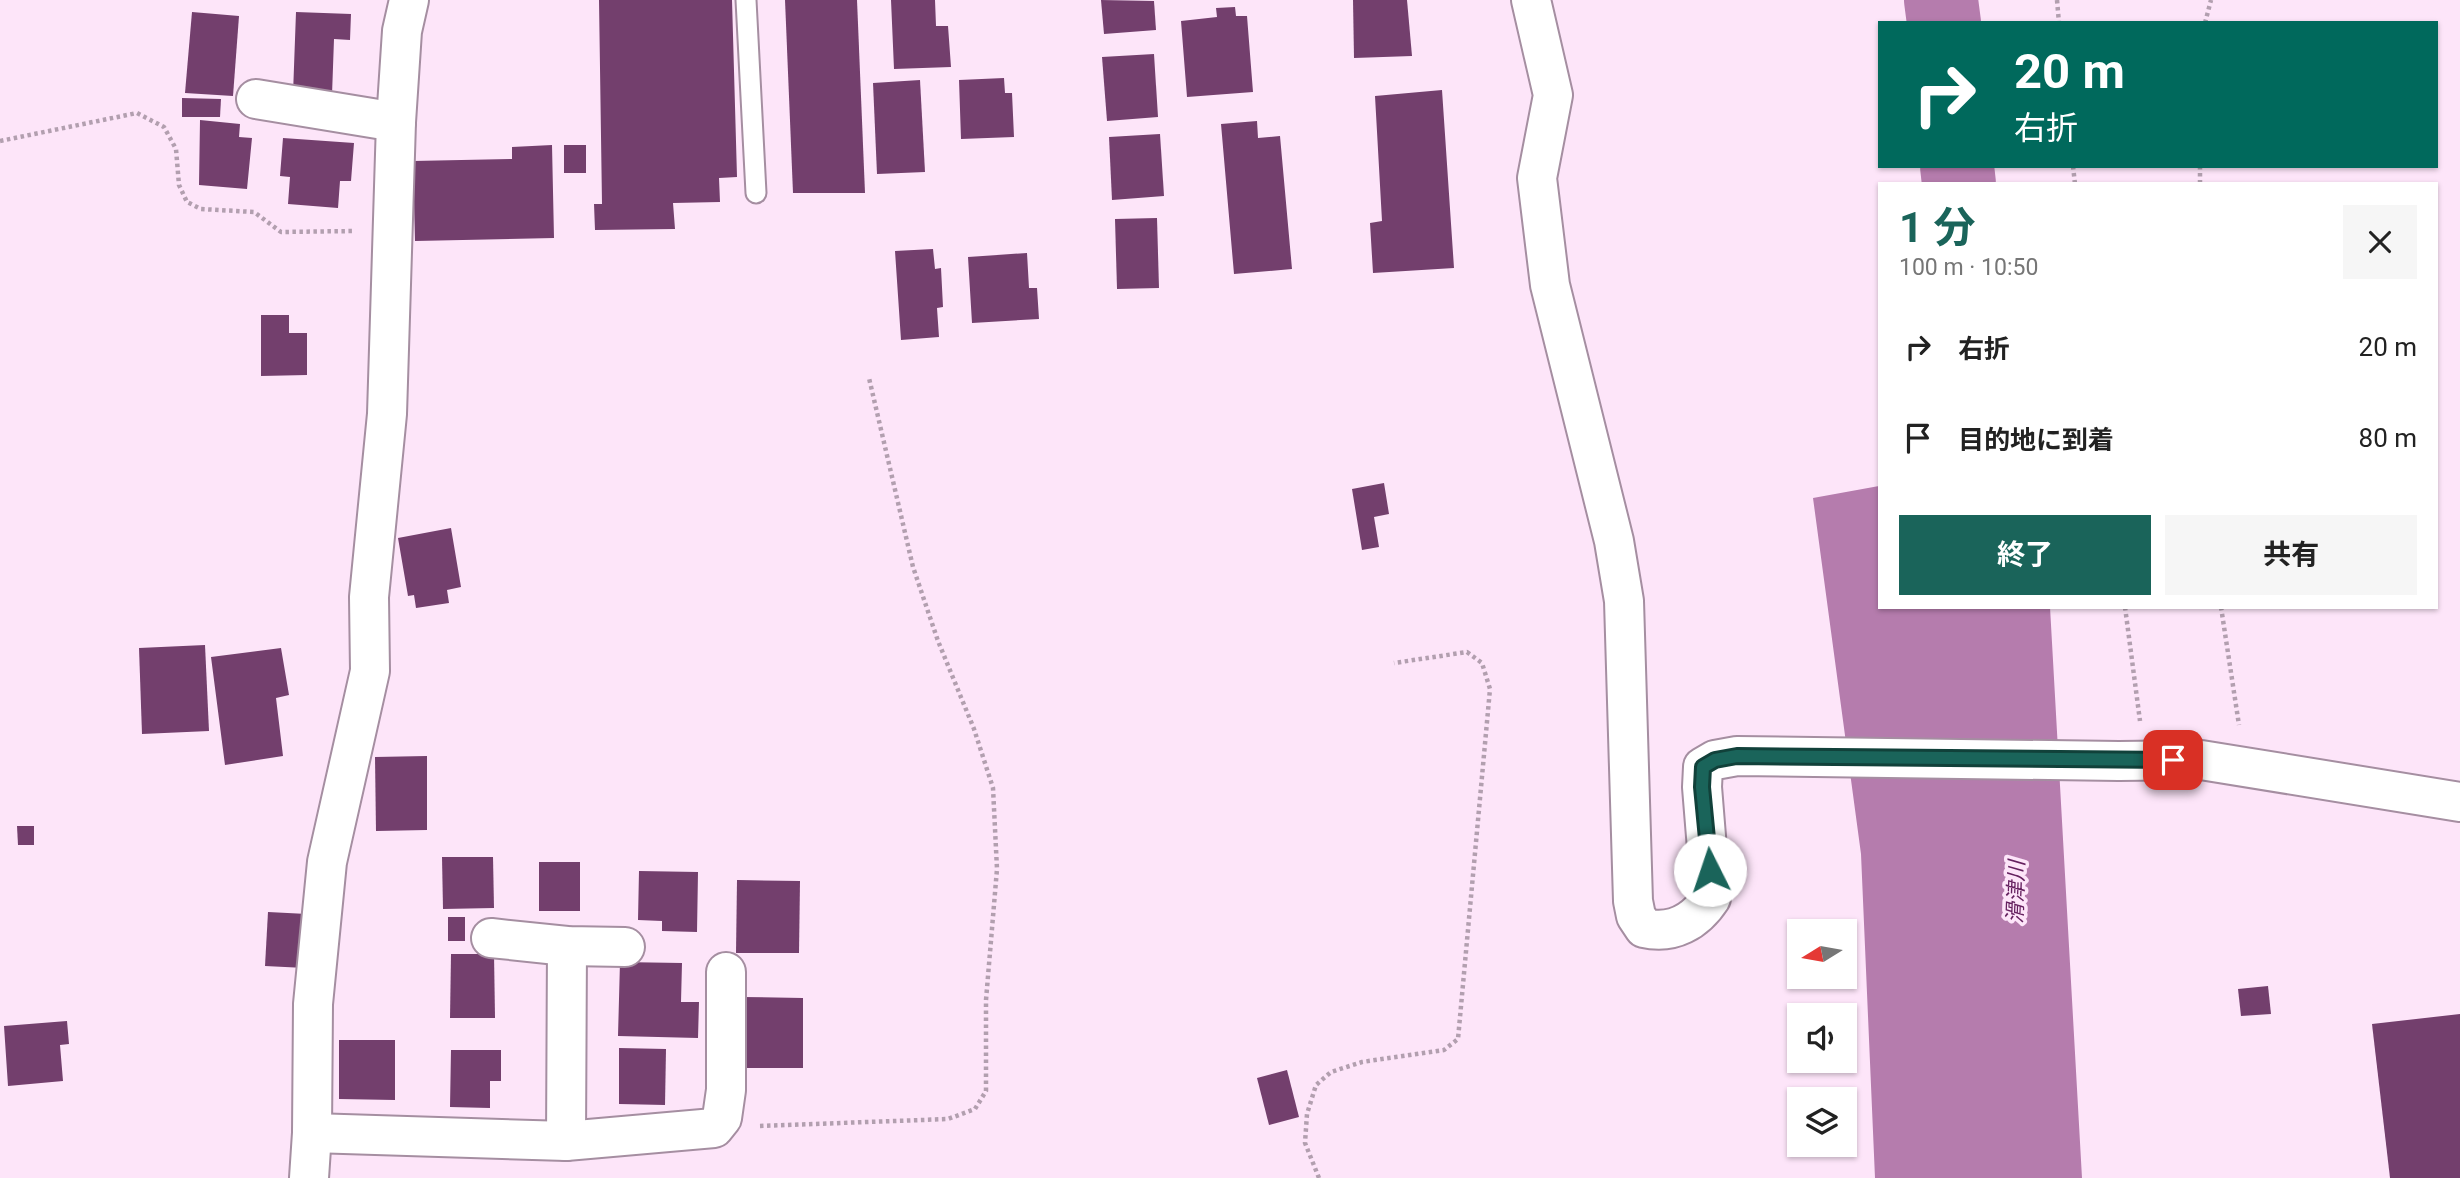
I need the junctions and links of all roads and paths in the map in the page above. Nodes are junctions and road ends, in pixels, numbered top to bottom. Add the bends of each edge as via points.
1 (409, 0) edge
2 (746, 0) edge
3 (1531, 0) edge
4 (2057, 0) edge
5 (2211, 0) edge
6 (2059, 21) edge
7 (2206, 21) edge
8 (256, 99) dead end
9 (396, 122) junction
10 (0, 141) edge
11 (756, 193) dead end
12 (393, 230) junction
13 (869, 378) dead end
14 (2125, 609) edge
15 (2221, 609) edge
16 (1394, 663) dead end
17 (2132, 761) junction
18 (2246, 768) junction
19 (2460, 802) edge
20 (491, 938) dead end
21 (567, 946) junction
22 (625, 947) dead end
23 (726, 972) dead end
24 (714, 1128) junction
25 (312, 1133) junction
26 (566, 1141) junction
27 (309, 1178) edge
28 (1319, 1178) edge

1 - 9 street via 402,31
2 - 11 lane
3 - 17 street via 1553,95 1537,178 1550,285 1614,541 1624,601 1633,901 1644,928 1656,931 1683,925 1702,913 1712,898 1702,787 1703,767 1715,760 1737,756
4 - 6 path
5 - 7 path
8 - 9 street
9 - 12 street
10 - 12 path via 137,113 164,127 176,149 179,185 187,201 201,209 254,212 281,232
12 - 25 street via 387,414 369,597 370,671 327,862 313,1004
13 - 24 path via 912,568 993,788 997,869 986,1000 986,1091 975,1110 948,1119
14 - 17 path
15 - 18 path
16 - 28 path via 1467,652 1482,663 1490,689 1458,1039 1444,1050 1362,1062 1331,1072 1316,1085 1305,1143
17 - 18 street via 2201,760
18 - 19 street
20 - 21 street
21 - 22 street
21 - 26 street
23 - 24 street via 726,1090 722,1118
24 - 26 street
25 - 26 street
25 - 27 street

